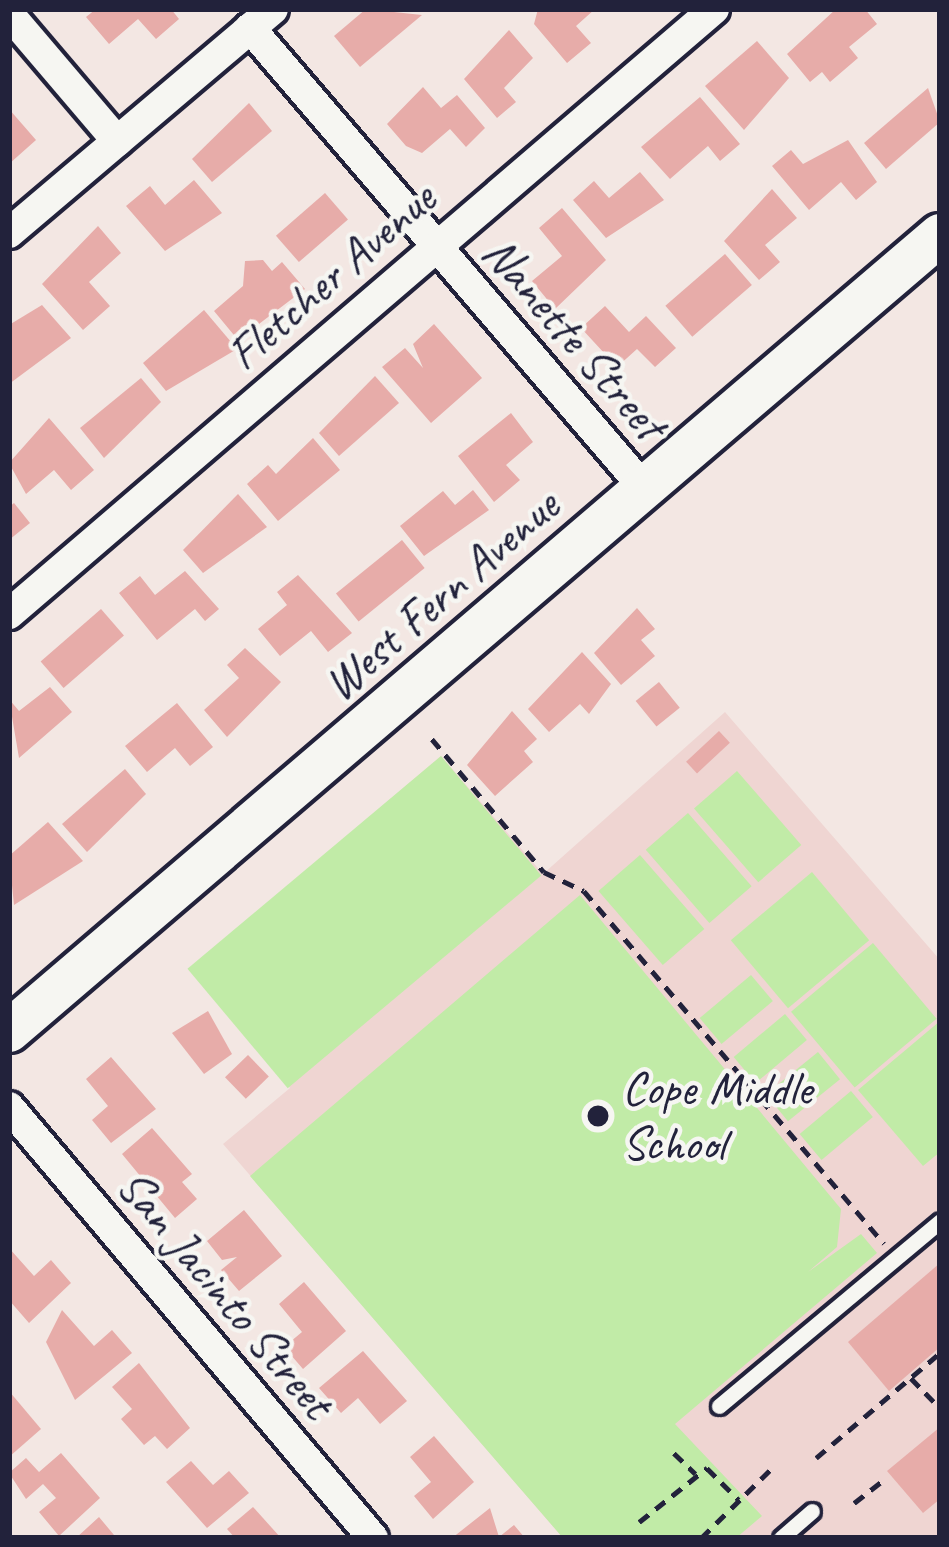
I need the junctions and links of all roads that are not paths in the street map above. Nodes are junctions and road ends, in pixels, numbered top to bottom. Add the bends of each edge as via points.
1 (714, 9) edge
2 (9, 14) edge
3 (262, 18) edge
4 (117, 141) junction
5 (9, 233) edge
6 (940, 236) edge
7 (435, 246) junction
8 (644, 488) junction
9 (9, 614) edge
10 (9, 1031) edge
11 (9, 1107) edge
12 (940, 1221) edge
13 (719, 1406) dead end
14 (812, 1511) dead end
15 (373, 1538) edge
16 (782, 1538) edge

1 - 7 street, Fletcher Avenue
2 - 4 street
3 - 4 street
3 - 7 street, Nanette Street
4 - 5 street
6 - 8 street, West Fern Avenue
7 - 8 street, Nanette Street
7 - 9 street, Fletcher Avenue
8 - 10 street, West Fern Avenue
11 - 15 street, San Jacinto Street
12 - 13 lane
14 - 16 lane

